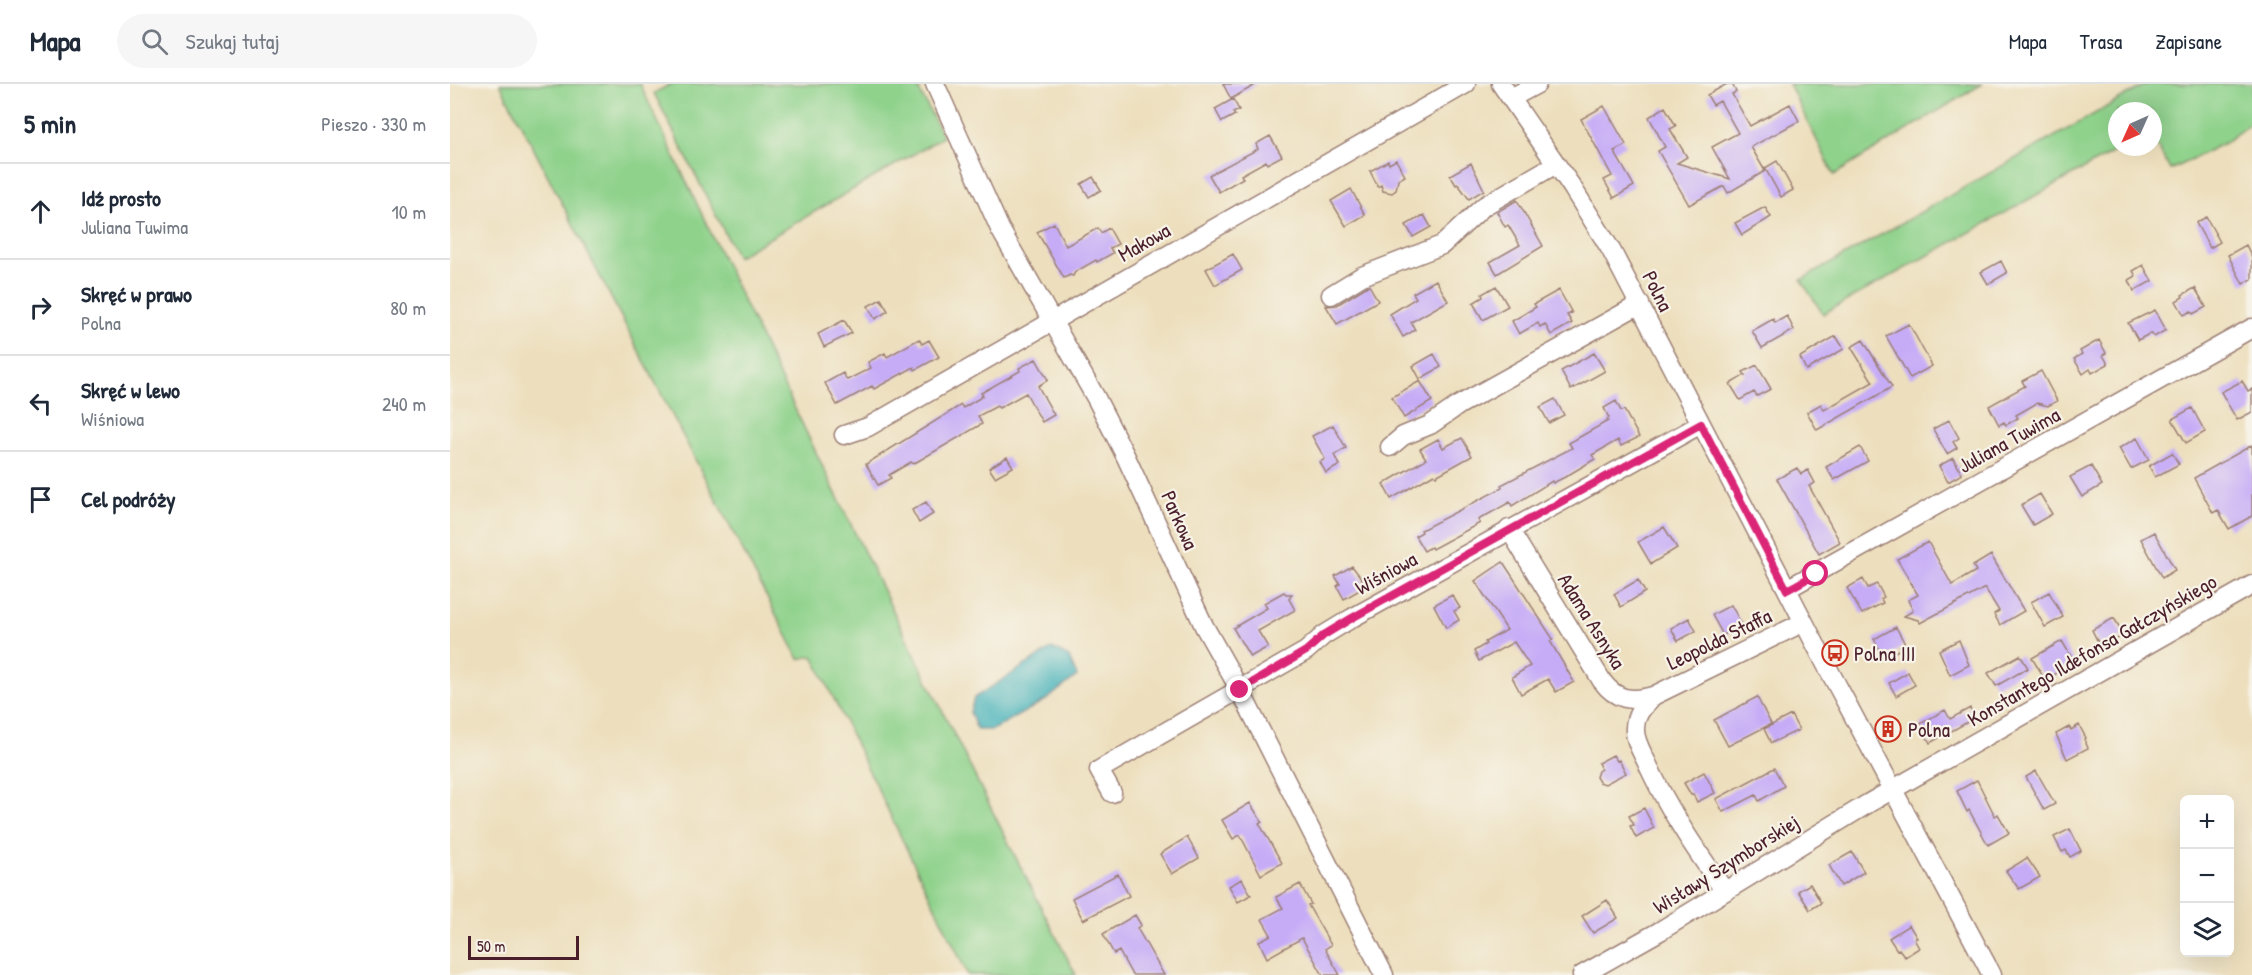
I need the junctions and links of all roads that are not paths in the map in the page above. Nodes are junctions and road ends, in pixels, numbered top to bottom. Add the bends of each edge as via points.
1 (935, 84) edge
2 (1466, 84) edge
3 (1537, 84) edge
4 (1506, 91) edge
5 (1556, 164) junction
6 (1330, 295) dead end
7 (1640, 304) junction
8 (1052, 321) junction
9 (2252, 328) edge
10 (1701, 424) junction
11 (844, 435) dead end
12 (1389, 447) dead end
13 (1509, 529) junction
14 (2252, 585) edge
15 (1787, 590) junction
16 (1804, 622) junction
17 (1240, 690) junction
18 (1653, 696) junction
19 (1892, 789) junction
20 (1112, 793) dead end
21 (1724, 890) junction
22 (1384, 975) edge
23 (1582, 975) edge
24 (1992, 975) edge

1 - 8 street, Parkowa via 1000,229
2 - 8 street, Makowa
3 - 4 street
4 - 5 street, Polna
5 - 6 street via 1484,206 1443,245 1362,276
5 - 7 street, Polna via 1601,231
7 - 10 street, Polna
7 - 12 street
8 - 11 street, Makowa via 868,427
8 - 17 street, Parkowa via 1107,418 1204,626
9 - 15 street, Juliana Tuwima
10 - 13 street, Wiśniowa
10 - 15 street, Polna
13 - 17 street, Wiśniowa via 1333,629 1306,651
13 - 18 street, Adama Asnyka via 1606,686 1632,700
14 - 19 street, Konstantego Ildefonsa Gałczyńskiego
15 - 16 street, Polna
16 - 18 street, Leopolda Staffa
16 - 19 street, Polna
17 - 20 street, Wiśniowa via 1099,770
17 - 22 street, Parkowa
18 - 21 street via 1636,720 1638,744 1673,815
19 - 21 street, Wisławy Szymborskiej
19 - 24 street, Polna
21 - 23 street, Wisławy Szymborskiej

